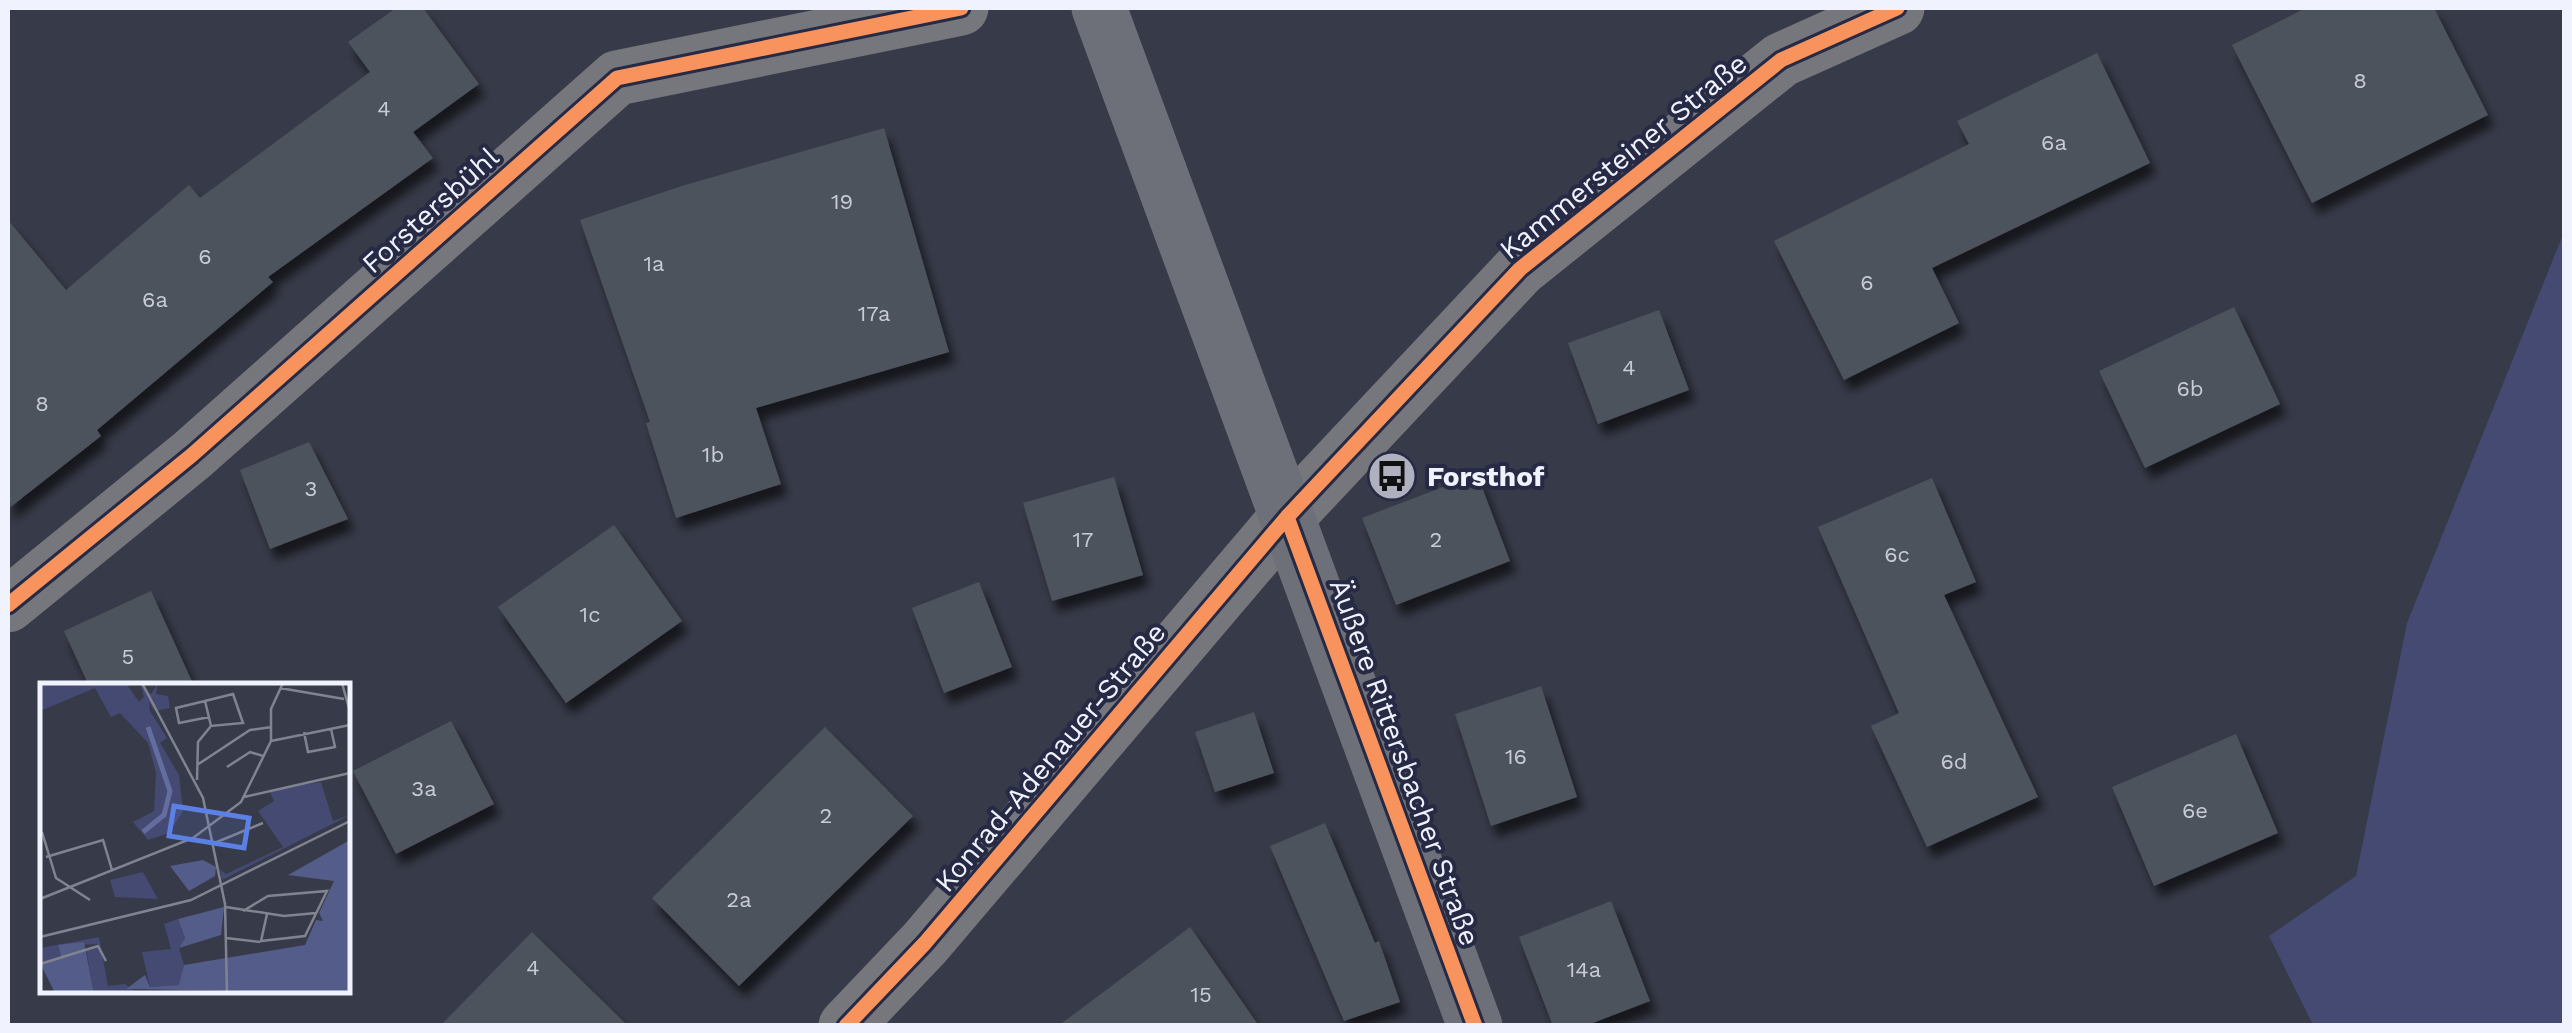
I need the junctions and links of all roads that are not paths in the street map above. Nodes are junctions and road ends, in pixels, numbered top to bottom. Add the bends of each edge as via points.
1 (961, 8) edge
2 (1099, 8) edge
3 (1897, 8) edge
4 (1287, 517) junction
5 (8, 605) edge
6 (846, 1026) edge
7 (1475, 1026) edge

1 - 5 street, Forstersbühl via 616,78 192,454
2 - 4 main road, Äußere Rittersbacher Straße
3 - 4 street, Kammersteiner Straße via 1781,60 1520,269
4 - 6 street, Konrad-Adenauer-Straße via 925,943
4 - 7 main road, Äußere Rittersbacher Straße

